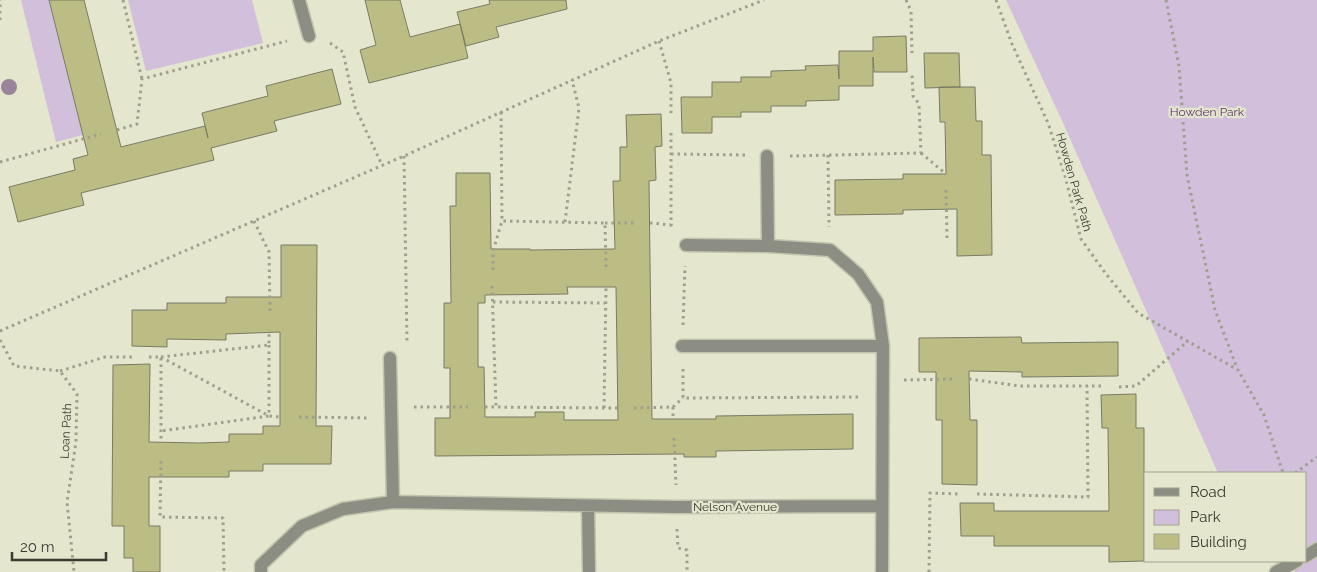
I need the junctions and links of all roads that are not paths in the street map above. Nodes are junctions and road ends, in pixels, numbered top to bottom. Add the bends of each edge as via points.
1 (299, 0) edge
2 (309, 36) road end
3 (767, 156) road end
4 (686, 245) dead end
5 (768, 246) junction
6 (682, 346) dead end
7 (883, 346) junction
8 (390, 358) road end
9 (393, 502) junction
10 (588, 506) junction
11 (882, 506) junction
12 (1295, 562) edge
13 (261, 572) edge
14 (589, 572) edge
15 (882, 572) edge
16 (1276, 572) edge

1 - 2 street
3 - 5 street
4 - 5 street
5 - 7 street via 830,250 858,274 877,302
6 - 7 street
7 - 11 street
8 - 9 street
9 - 10 street, Nelson Avenue
9 - 13 street, Nelson Avenue via 343,509 302,526 261,565
10 - 11 street, Nelson Avenue
10 - 14 street
11 - 15 street
12 - 16 street

